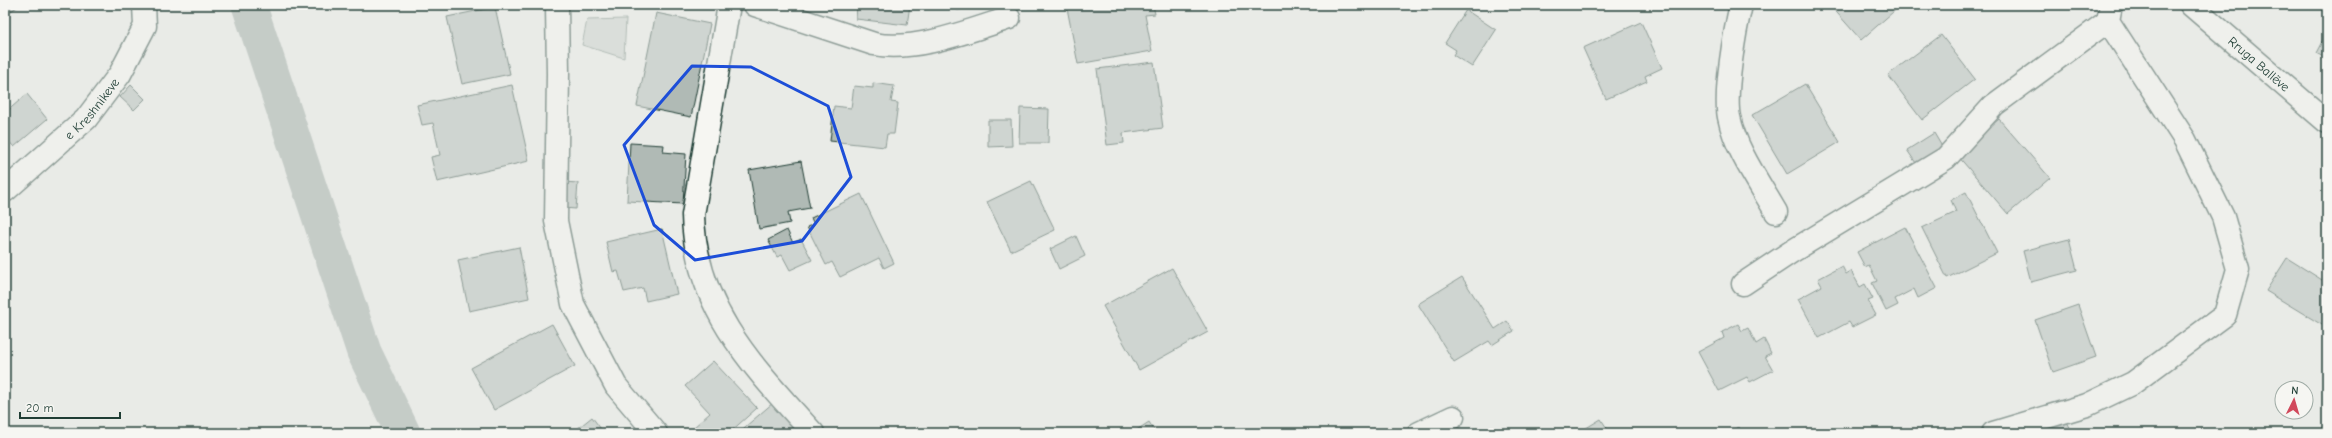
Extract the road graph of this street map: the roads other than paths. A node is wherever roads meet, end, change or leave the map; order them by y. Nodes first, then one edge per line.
1 (144, 5) edge
2 (557, 5) edge
3 (729, 5) edge
4 (755, 5) edge
5 (1741, 5) edge
6 (2191, 5) edge
7 (2109, 13) edge
8 (1009, 18) dead end
9 (2327, 122) edge
10 (5, 191) edge
11 (1776, 212) dead end
12 (1743, 284) dead end
13 (1453, 417) dead end
14 (656, 433) edge
15 (813, 433) edge
16 (1419, 433) edge
17 (1993, 433) edge

1 - 10 street, e Kreshnikeve
2 - 14 street
3 - 15 street
4 - 8 street
5 - 11 street
6 - 9 street, Rruga Ballëve
7 - 12 street
7 - 17 street
13 - 16 street

